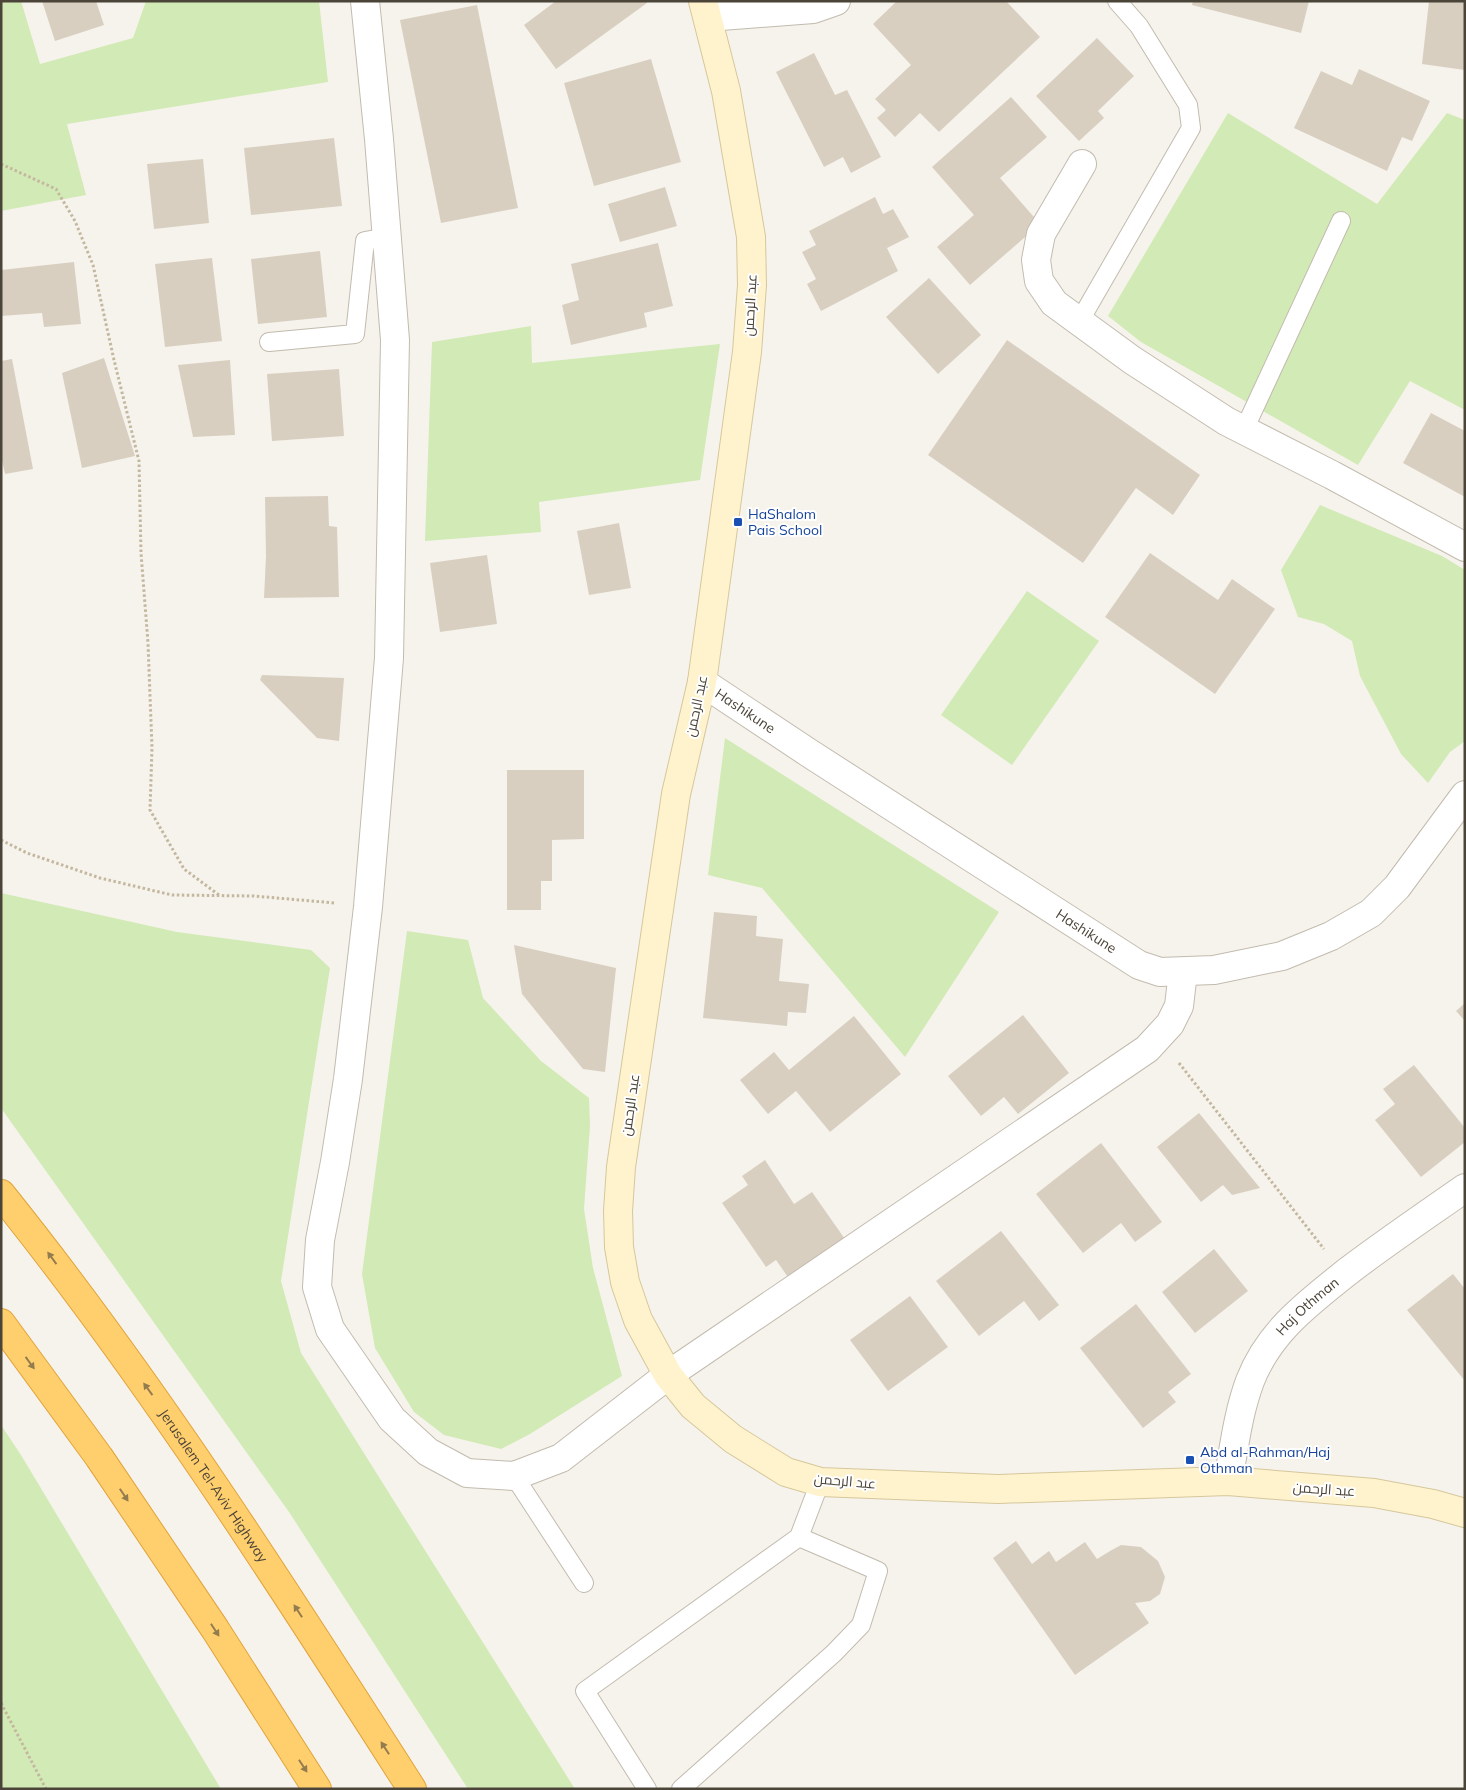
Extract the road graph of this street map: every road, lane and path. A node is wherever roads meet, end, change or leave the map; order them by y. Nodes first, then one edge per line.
1 (365, 1) edge
2 (836, 1) edge
3 (1117, 1) edge
4 (706, 9) edge
5 (1, 164) edge
6 (1082, 164) dead end
7 (1341, 221) dead end
8 (387, 238) junction
9 (1080, 322) junction
10 (269, 342) dead end
11 (1244, 430) junction
12 (1465, 547) edge
13 (702, 682) junction
14 (1465, 795) edge
15 (1, 840) edge
16 (219, 895) junction
17 (368, 906) junction
18 (1183, 972) junction
19 (1158, 1036) junction
20 (1465, 1188) edge
21 (1, 1194) edge
22 (1344, 1275) junction
23 (1, 1323) edge
24 (668, 1375) junction
25 (514, 1476) junction
26 (1228, 1481) junction
27 (820, 1482) junction
28 (1465, 1513) edge
29 (799, 1536) junction
30 (584, 1584) dead end
31 (1, 1703) edge
32 (46, 1789) edge
33 (317, 1789) edge
34 (412, 1789) edge
35 (647, 1789) edge
36 (680, 1789) edge

1 - 8 street
2 - 4 street
3 - 9 lane
4 - 13 street, عبد الرحمن
5 - 16 path
6 - 9 street
7 - 11 lane
8 - 10 lane
8 - 17 street
9 - 11 street
11 - 12 street
13 - 18 street, Hashikune
13 - 24 street, عبد الرحمن
14 - 18 street, Hashikune
15 - 16 path
16 - 17 path
17 - 25 street
18 - 19 street
19 - 22 path
19 - 24 street
20 - 22 street, Haj Othman
34 -> 21 highway, Jerusalem Tel-Aviv Highway
22 - 26 street, Haj Othman
23 -> 33 highway
24 - 25 street
24 - 27 street, عبد الرحمن
25 - 30 lane
26 - 27 street, عبد الرحمن
26 - 28 street, عبد الرحمن
27 - 29 lane
29 - 35 lane
29 - 36 lane
31 - 32 path

